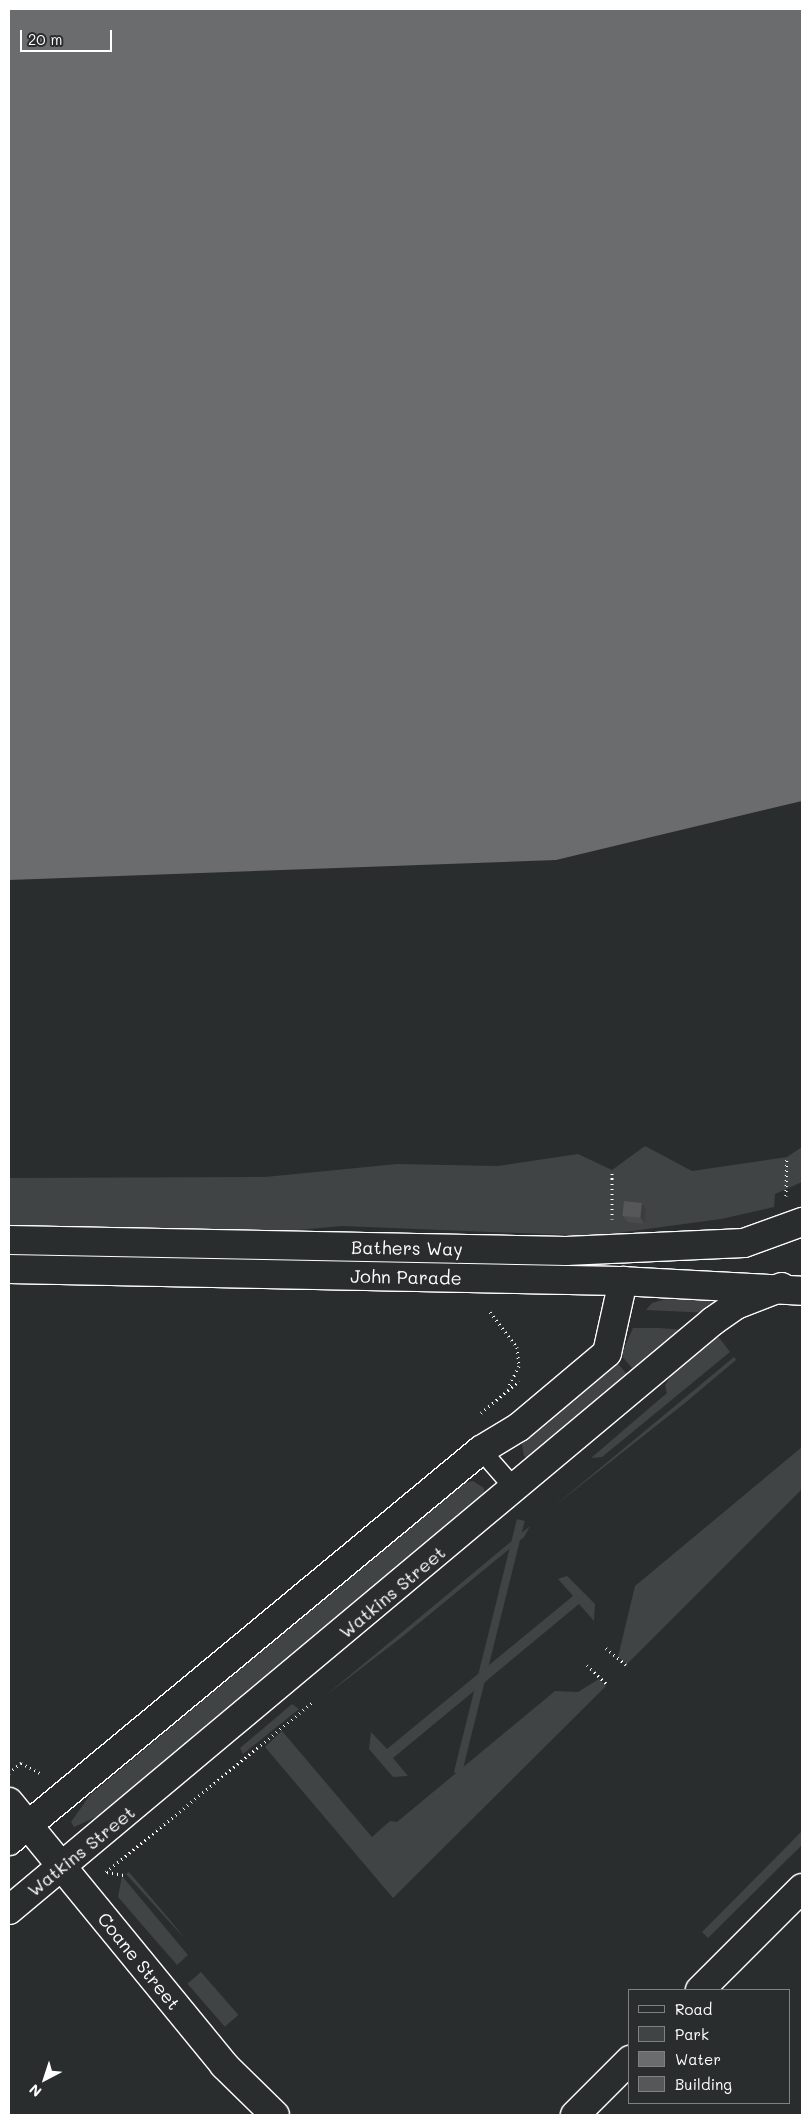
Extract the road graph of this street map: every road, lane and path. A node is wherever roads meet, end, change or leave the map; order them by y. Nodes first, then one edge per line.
1 (787, 1157) dead end
2 (612, 1170) dead end
3 (794, 1212) edge
4 (612, 1227) dead end
5 (9, 1240) edge
6 (9, 1269) edge
7 (623, 1281) junction
8 (792, 1289) edge
9 (490, 1312) dead end
10 (505, 1392) dead end
11 (481, 1450) junction
12 (515, 1490) junction
13 (606, 1648) dead end
14 (587, 1665) dead end
15 (626, 1665) dead end
16 (607, 1684) dead end
17 (312, 1703) dead end
18 (9, 1802) edge
19 (18, 1833) edge
20 (62, 1868) junction
21 (107, 1872) junction
22 (124, 1875) dead end
23 (102, 1876) dead end
24 (802, 1888) edge
25 (9, 1910) edge
26 (701, 1989) edge
27 (628, 2062) edge
28 (275, 2115) edge
29 (575, 2115) edge

1 - 3 path
2 - 4 path
3 - 5 street, Bathers Way
6 - 7 street, John Parade
7 - 8 street, John Parade
7 - 11 street
8 - 12 street, Watkins Street
9 - 10 path
11 - 12 lane
11 - 19 street
12 - 20 street, Watkins Street
13 - 15 path
14 - 16 path
17 - 21 path
18 - 19 street, Coane Street
19 - 20 street, Coane Street
20 - 25 street, Watkins Street
20 - 28 street, Coane Street
21 - 22 path
21 - 23 path
24 - 26 street
27 - 29 street

